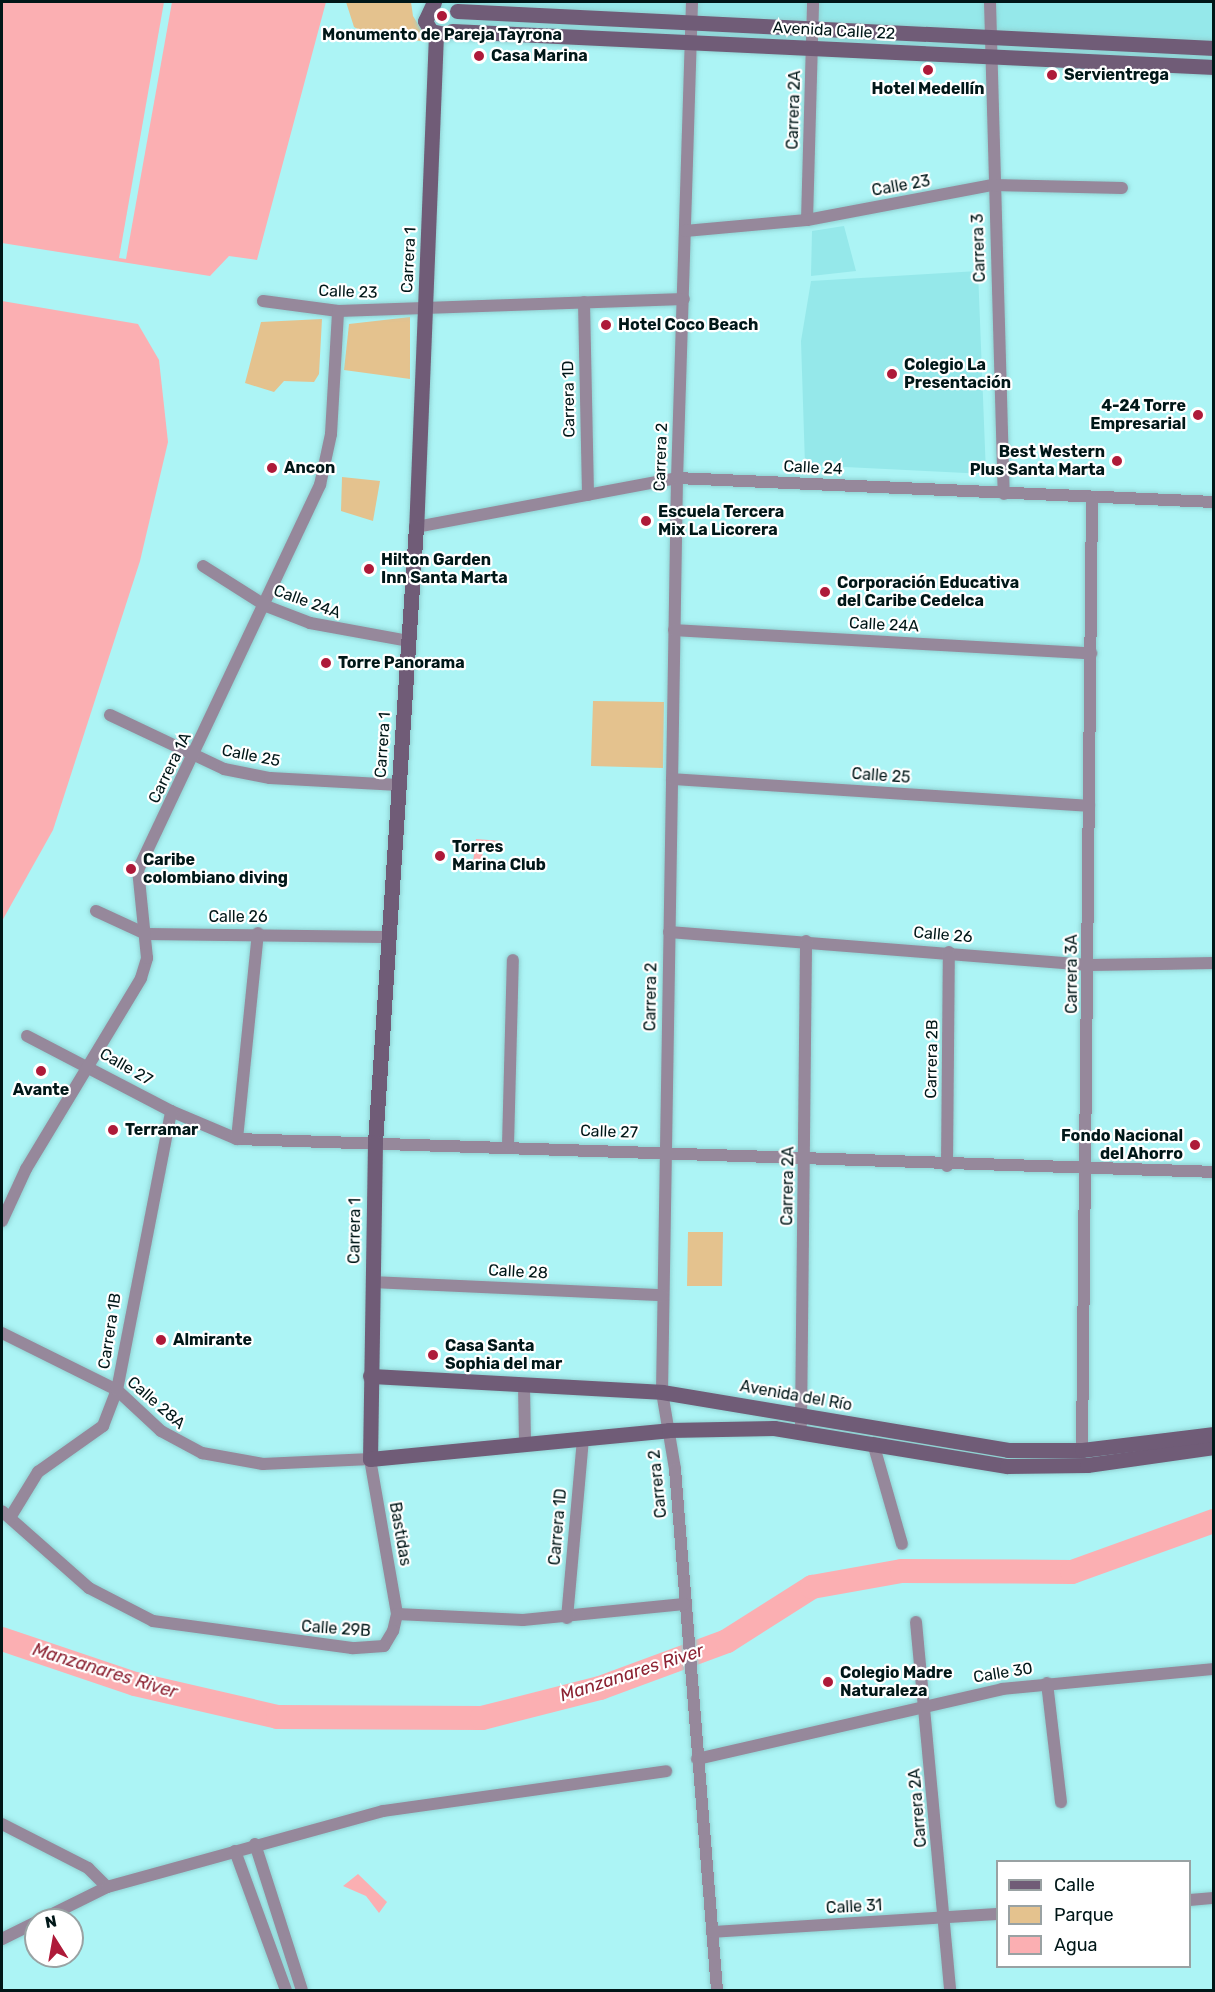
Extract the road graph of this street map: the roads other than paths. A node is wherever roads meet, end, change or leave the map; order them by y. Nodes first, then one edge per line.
1 (692, 2) edge
2 (813, 2) edge
3 (990, 2) edge
4 (431, 3) edge
5 (453, 6) edge
6 (691, 23) junction
7 (813, 29) junction
8 (452, 31) junction
9 (436, 34) junction
10 (990, 37) junction
11 (690, 42) junction
12 (812, 48) junction
13 (1214, 48) edge
14 (990, 56) junction
15 (1214, 67) edge
16 (993, 185) junction
17 (1122, 188) dead end
18 (807, 220) junction
19 (685, 231) junction
20 (684, 299) junction
21 (263, 301) dead end
22 (584, 302) junction
23 (424, 308) junction
24 (338, 311) junction
25 (676, 478) junction
26 (1004, 494) junction
27 (588, 495) junction
28 (1092, 498) junction
29 (1214, 502) edge
30 (416, 528) junction
31 (203, 566) dead end
32 (266, 606) junction
33 (674, 630) junction
34 (409, 640) junction
35 (1091, 653) junction
36 (110, 715) dead end
37 (194, 759) junction
38 (672, 779) junction
39 (399, 785) junction
40 (1089, 806) junction
41 (96, 911) dead end
42 (669, 932) junction
43 (258, 933) junction
44 (146, 934) junction
45 (385, 937) junction
46 (806, 942) junction
47 (949, 951) junction
48 (513, 960) dead end
49 (1214, 963) edge
50 (1089, 965) junction
51 (27, 1036) dead end
52 (87, 1063) junction
53 (171, 1111) junction
54 (237, 1139) junction
55 (375, 1142) junction
56 (508, 1145) junction
57 (665, 1151) junction
58 (805, 1156) junction
59 (947, 1166) junction
60 (1088, 1167) junction
61 (1214, 1172) edge
62 (2, 1221) edge
63 (372, 1282) junction
64 (663, 1296) junction
65 (2, 1333) edge
66 (370, 1376) junction
67 (524, 1385) junction
68 (117, 1390) junction
69 (662, 1392) junction
70 (800, 1413) junction
71 (669, 1430) junction
72 (802, 1431) junction
73 (1214, 1434) edge
74 (583, 1440) junction
75 (873, 1443) junction
76 (525, 1444) junction
77 (1214, 1447) edge
78 (1082, 1450) junction
79 (370, 1459) junction
80 (6, 1513) edge
81 (902, 1544) dead end
82 (684, 1604) junction
83 (397, 1614) junction
84 (567, 1618) junction
85 (916, 1622) dead end
86 (1214, 1670) edge
87 (1047, 1683) junction
88 (926, 1704) junction
89 (697, 1760) junction
90 (666, 1771) dead end
91 (1061, 1802) dead end
92 (2, 1824) edge
93 (255, 1844) junction
94 (236, 1851) junction
95 (107, 1887) junction
96 (1214, 1898) edge
97 (1191, 1900) edge
98 (996, 1914) edge
99 (945, 1918) junction
100 (712, 1932) junction
101 (2, 1939) edge
102 (286, 1990) edge
103 (302, 1990) edge
104 (717, 1990) edge
105 (950, 1990) edge

1 - 6 street, Carrera 2
2 - 7 street, Carrera 2A
3 - 10 street, Carrera 3
4 - 9 street
5 - 6 street, Avenida Calle 22
5 - 8 street
6 - 7 street, Avenida Calle 22
6 - 11 street, Carrera 2
7 - 10 street, Avenida Calle 22
7 - 12 street, Carrera 2A
8 - 9 street, Avenida Calle 22
8 - 11 street, Avenida Calle 22
9 - 23 street, Carrera 1
10 - 13 street, Avenida Calle 22
10 - 14 street, Carrera 3
11 - 12 street, Avenida Calle 22
11 - 19 street, Carrera 2
12 - 14 street, Avenida Calle 22
12 - 18 street, Carrera 2A
14 - 15 street, Avenida Calle 22
14 - 16 street, Carrera 3
16 - 17 street, Calle 23
16 - 18 street, Calle 23
16 - 26 street, Carrera 3
18 - 19 street, Calle 23
19 - 20 street, Carrera 2
20 - 22 street, Calle 23
20 - 25 street, Carrera 2
21 - 24 street, Calle 23
22 - 23 street, Calle 23
22 - 27 street, Carrera 1D
23 - 24 street, Calle 23
23 - 30 street, Carrera 1
24 - 32 street, Carrera 1A
25 - 26 street, Calle 24
25 - 27 street, Calle 24
25 - 33 street, Carrera 2
26 - 28 street, Calle 24
27 - 30 street, Calle 24
28 - 29 street, Calle 24
28 - 35 street, Carrera 3A
30 - 34 street, Carrera 1
31 - 32 street, Calle 24A
32 - 34 street, Calle 24A
32 - 37 street, Carrera 1A
33 - 35 street, Calle 24A
33 - 38 street, Carrera 2
34 - 39 street, Carrera 1
35 - 40 street, Carrera 3A
36 - 37 street, Calle 25
37 - 39 street, Calle 25
37 - 44 street, Carrera 1A
38 - 40 street, Calle 25
38 - 42 street, Carrera 2
39 - 45 street, Carrera 1
40 - 50 street, Carrera 3A
41 - 44 street, Calle 26
42 - 46 street, Calle 26
42 - 57 street, Carrera 2
43 - 44 street, Calle 26
43 - 45 street, Calle 26
43 - 54 street
44 - 52 street, Carrera 1A
45 - 55 street, Carrera 1
46 - 47 street, Calle 26
46 - 58 street, Carrera 2A
47 - 50 street, Calle 26
47 - 59 street, Carrera 2B
48 - 56 street
49 - 50 street, Calle 26
50 - 60 street, Carrera 3A
51 - 52 street, Calle 27
52 - 53 street, Calle 27
52 - 62 street, Carrera 1A
53 - 54 street, Calle 27
53 - 68 street, Carrera 1B
54 - 55 street, Calle 27
55 - 56 street, Calle 27
55 - 63 street, Carrera 1
56 - 57 street, Calle 27
57 - 58 street, Calle 27
57 - 64 street, Carrera 2
58 - 59 street, Calle 27
58 - 70 street, Carrera 2A
59 - 60 street, Calle 27
60 - 61 street, Calle 27
60 - 78 street, Carrera 3A
63 - 64 street, Calle 28
63 - 66 street, Carrera 1
64 - 69 street, Carrera 2
65 - 68 street, Calle 28A
66 - 67 street, Avenida del Río
66 - 79 street, Carrera 1
67 - 69 street, Avenida del Río
67 - 76 street
68 - 79 street, Calle 28A
68 - 80 street, Carrera 1B
69 - 70 street, Avenida del Río
69 - 71 street, Carrera 2
70 - 72 street, Carrera 2A
70 - 78 street, Avenida del Río
71 - 72 street, Avenida del Río
71 - 74 street, Avenida del Río
71 - 82 street, Carrera 2
72 - 75 street, Avenida del Río
73 - 78 street, Avenida del Río
74 - 76 street, Avenida del Río
74 - 84 street, Carrera 1D
75 - 77 street, Avenida del Río
75 - 81 street
76 - 79 street, Avenida del Río
79 - 83 street, Bastidas
80 - 83 street, Calle 29B
82 - 84 street
82 - 89 street, Carrera 2
83 - 84 street
85 - 88 street, Carrera 2A
86 - 87 street, Calle 30
87 - 88 street, Calle 30
87 - 91 street
88 - 89 street, Calle 30
88 - 99 street, Carrera 2A
89 - 100 street, Carrera 2
90 - 93 street
92 - 95 street
93 - 94 street
93 - 103 street
94 - 95 street
94 - 102 street
95 - 101 street
96 - 97 street
98 - 99 street, Calle 31
99 - 100 street, Calle 31
99 - 105 street, Carrera 2A
100 - 104 street, Carrera 2

